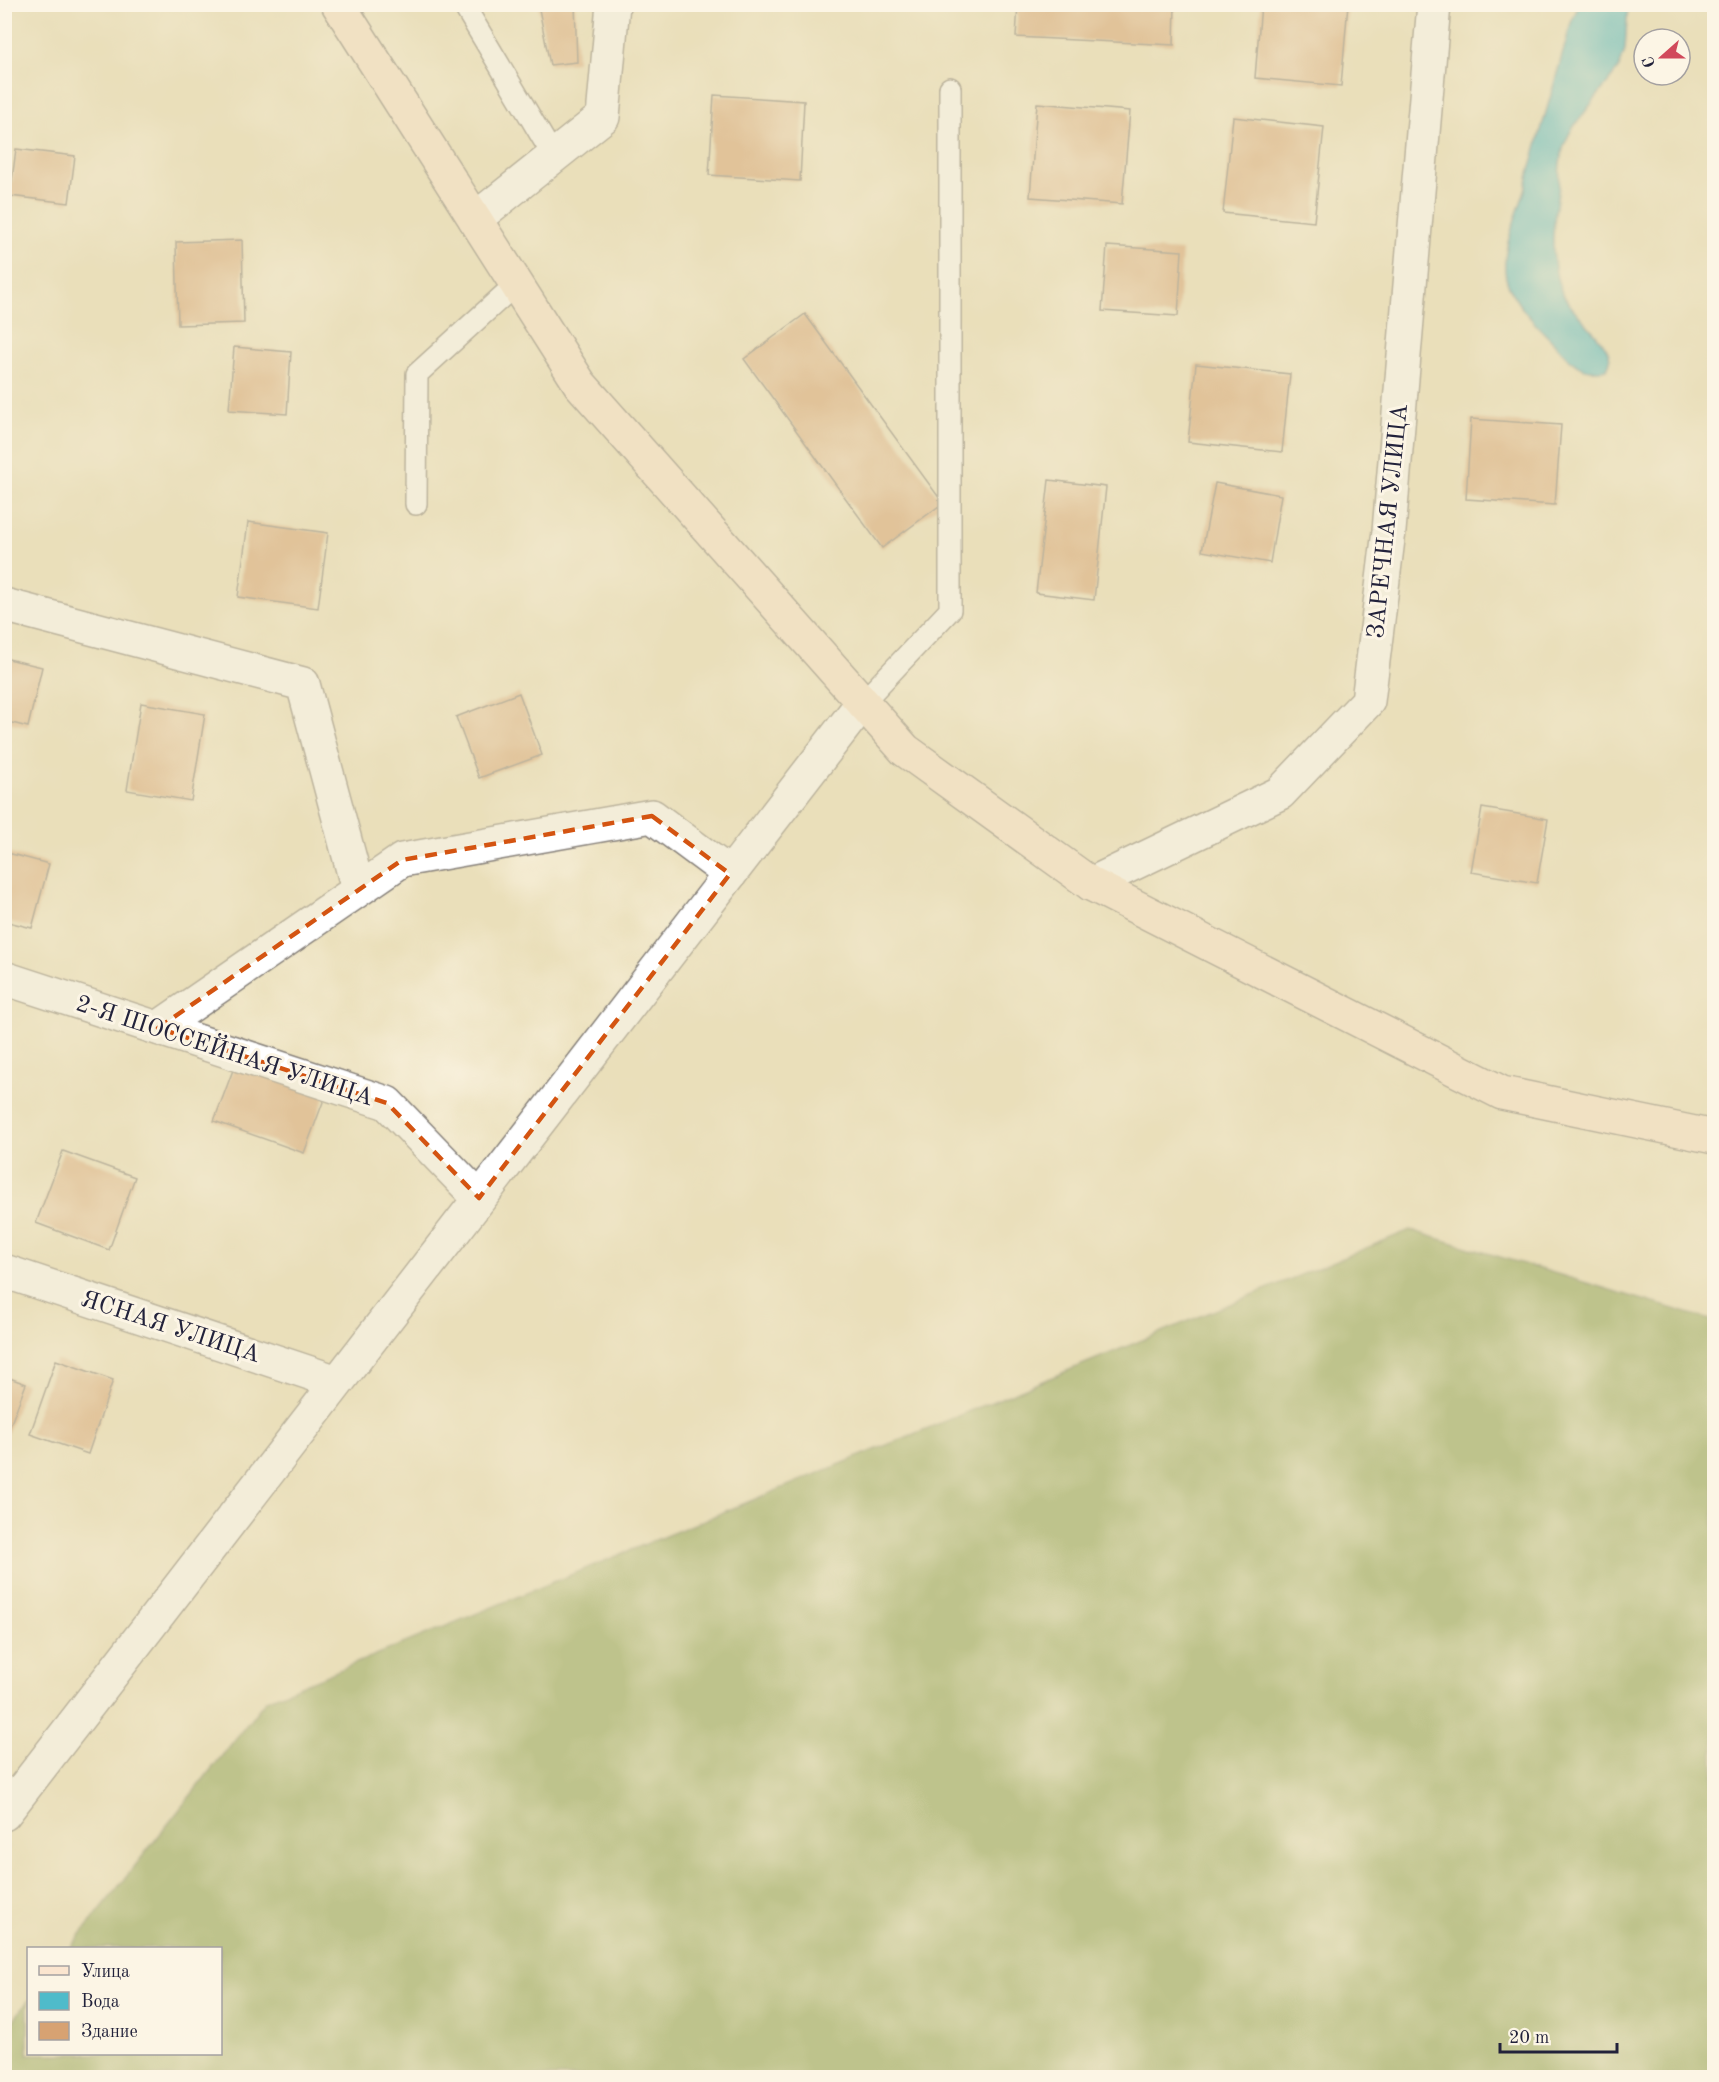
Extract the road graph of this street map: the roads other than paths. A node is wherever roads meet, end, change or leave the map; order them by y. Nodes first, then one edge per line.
1 (338, 4) edge
2 (463, 4) edge
3 (613, 4) edge
4 (1434, 4) edge
5 (950, 88) dead end
6 (554, 157) junction
7 (476, 219) junction
8 (516, 284) junction
9 (416, 504) dead end
10 (4, 605) edge
11 (863, 702) junction
12 (730, 874) junction
13 (1091, 884) junction
14 (358, 889) junction
15 (4, 978) edge
16 (158, 1028) junction
17 (1714, 1137) edge
18 (479, 1198) junction
19 (4, 1271) edge
20 (337, 1382) junction
21 (4, 1814) edge

1 - 7 main road
2 - 6 lane
3 - 6 street
4 - 13 street, ЗАРЕЧНАЯ УЛИЦА
5 - 11 lane
6 - 7 street
7 - 8 main road
8 - 9 lane
8 - 11 main road
10 - 14 street
11 - 12 street
11 - 13 main road
12 - 14 street
12 - 18 street
13 - 17 main road
14 - 16 street
15 - 16 street, 2-Я ШОССЕЙНАЯ УЛИЦА
16 - 18 street, 2-Я ШОССЕЙНАЯ УЛИЦА
18 - 20 street
19 - 20 street, ЯСНАЯ УЛИЦА
20 - 21 street

